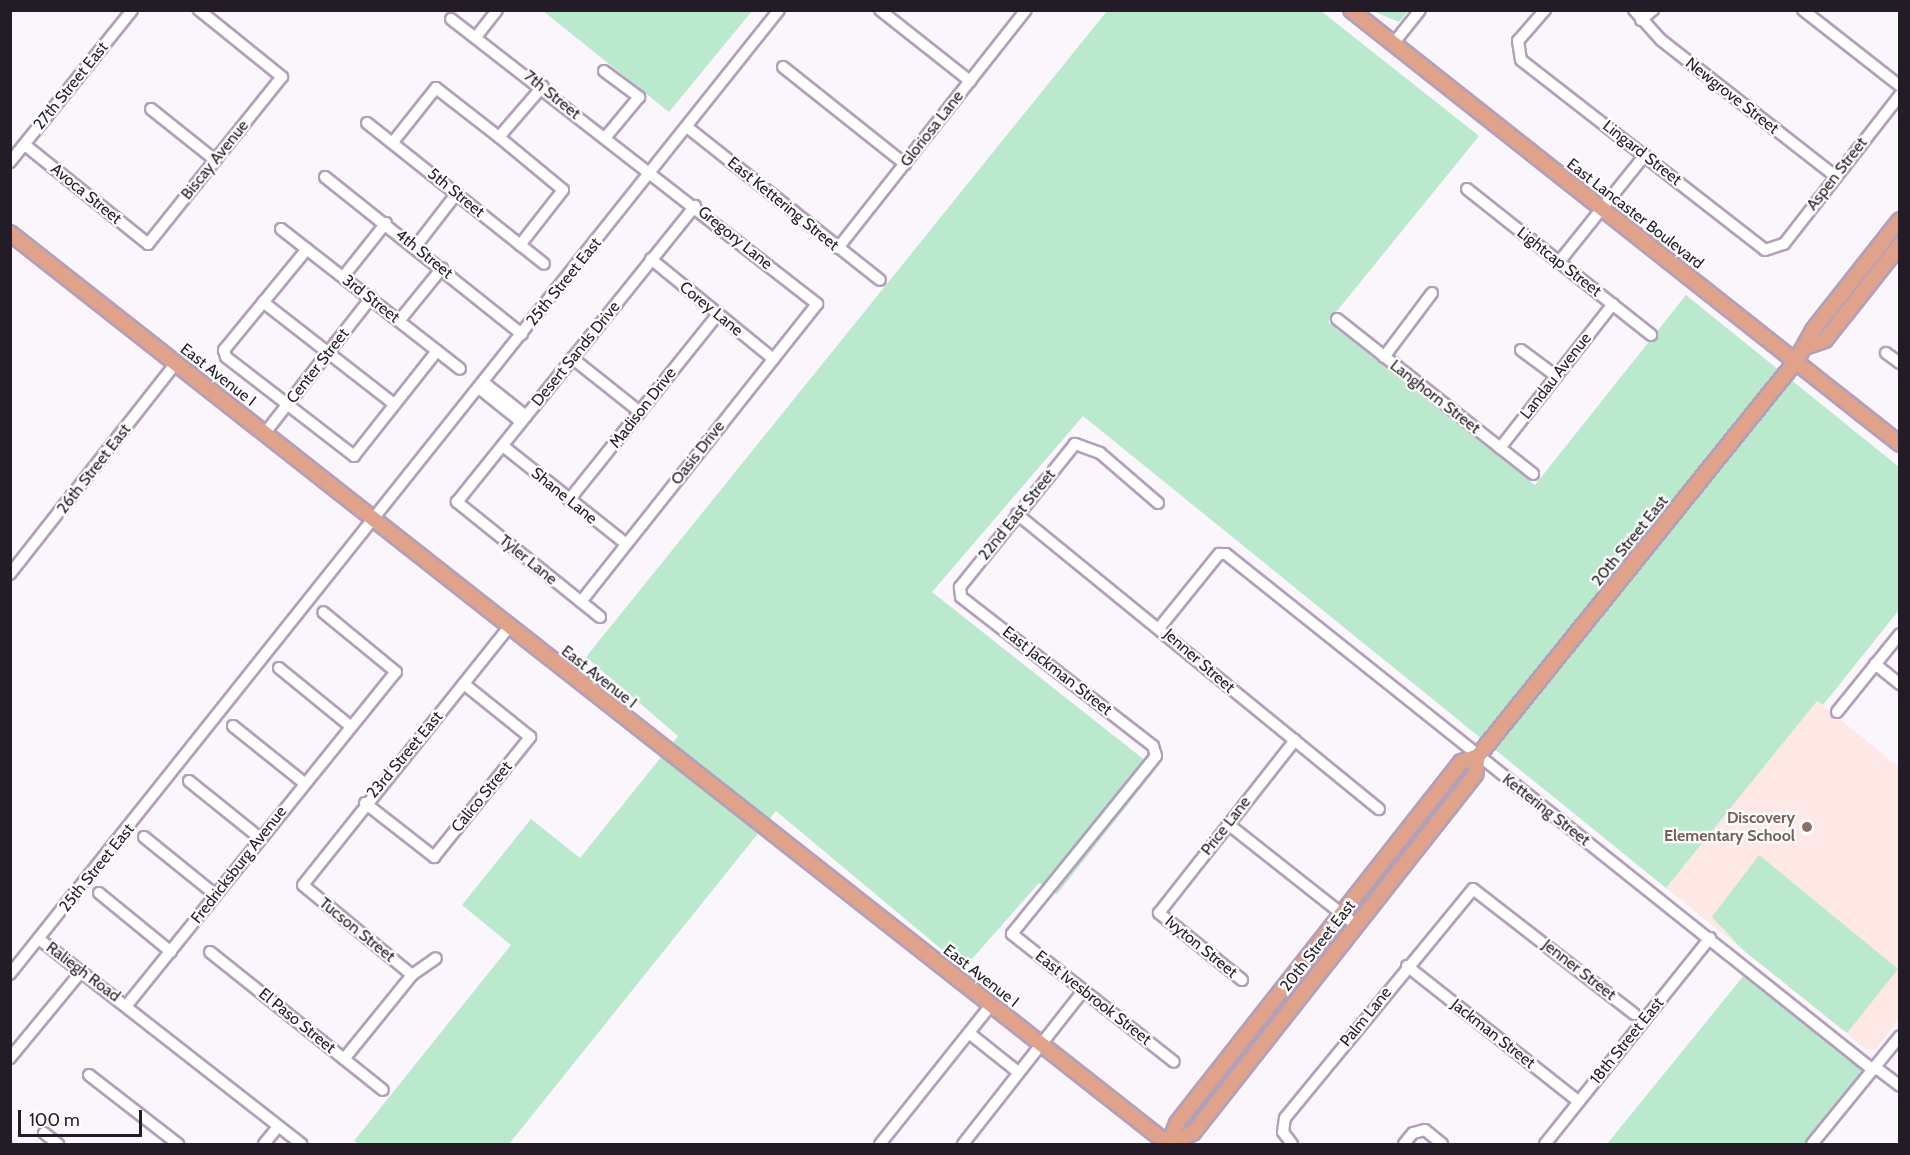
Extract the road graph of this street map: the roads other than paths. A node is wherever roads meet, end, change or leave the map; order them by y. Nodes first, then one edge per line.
1 (132, 10) edge
2 (199, 10) edge
3 (497, 10) edge
4 (779, 10) edge
5 (880, 10) edge
6 (1026, 10) edge
7 (1351, 10) edge
8 (1420, 10) edge
9 (1545, 10) edge
10 (1634, 10) edge
11 (1653, 10) edge
12 (1803, 10) edge
13 (452, 19) dead end
14 (1641, 20) junction
15 (476, 37) junction
16 (1393, 44) junction
17 (783, 67) dead end
18 (604, 70) dead end
19 (970, 81) junction
20 (543, 86) junction
21 (1899, 86) edge
22 (1899, 95) edge
23 (151, 109) dead end
24 (367, 123) dead end
25 (687, 127) junction
26 (499, 137) junction
27 (605, 138) junction
28 (393, 142) junction
29 (25, 145) junction
30 (1645, 155) junction
31 (215, 160) junction
32 (10, 162) edge
33 (905, 164) junction
34 (652, 172) junction
35 (1835, 176) junction
36 (325, 177) dead end
37 (1467, 189) dead end
38 (457, 194) junction
39 (695, 206) junction
40 (1601, 209) junction
41 (1899, 220) edge
42 (386, 223) junction
43 (282, 230) dead end
44 (10, 232) edge
45 (148, 244) joint
46 (520, 244) junction
47 (1899, 245) edge
48 (416, 246) junction
49 (838, 248) junction
50 (307, 249) junction
51 (1773, 251) joint
52 (651, 259) junction
53 (1559, 262) junction
54 (544, 264) dead end
55 (442, 268) junction
56 (343, 277) junction
57 (879, 280) dead end
58 (1432, 293) dead end
59 (371, 298) junction
60 (263, 302) junction
61 (818, 304) joint
62 (1613, 304) junction
63 (717, 315) junction
64 (1337, 319) dead end
65 (399, 321) junction
66 (522, 334) junction
67 (1651, 335) dead end
68 (1808, 346) junction
69 (1521, 350) dead end
70 (436, 351) junction
71 (329, 352) junction
72 (1886, 353) dead end
73 (1384, 357) junction
74 (572, 358) junction
75 (773, 359) junction
76 (1796, 361) junction
77 (176, 363) junction
78 (1899, 363) edge
79 (460, 369) dead end
80 (1556, 376) junction
81 (481, 385) junction
82 (289, 404) junction
83 (394, 404) junction
84 (640, 412) junction
85 (524, 419) junction
86 (265, 433) junction
87 (1899, 444) edge
88 (503, 446) junction
89 (1500, 448) junction
90 (1533, 474) dead end
91 (569, 500) junction
92 (457, 502) joint
93 (1158, 503) dead end
94 (1017, 514) junction
95 (374, 521) junction
96 (626, 544) junction
97 (10, 574) edge
98 (960, 587) joint
99 (581, 602) junction
100 (323, 612) dead end
101 (600, 617) dead end
102 (509, 627) junction
103 (1160, 627) junction
104 (1899, 634) edge
105 (1875, 664) junction
106 (279, 668) dead end
107 (464, 684) junction
108 (1899, 684) edge
109 (1837, 712) dead end
110 (233, 726) dead end
111 (350, 726) junction
112 (1294, 741) junction
113 (1478, 756) junction
114 (189, 781) dead end
115 (303, 782) junction
116 (365, 803) junction
117 (1379, 809) dead end
118 (1228, 824) junction
119 (144, 837) dead end
120 (260, 838) junction
121 (303, 885) joint
122 (99, 893) dead end
123 (1465, 894) joint
124 (216, 895) junction
125 (1160, 913) joint
126 (1341, 914) junction
127 (1356, 925) junction
128 (1012, 934) joint
129 (1710, 938) junction
130 (39, 939) junction
131 (171, 952) junction
132 (210, 952) dead end
133 (436, 958) dead end
134 (1407, 966) junction
135 (81, 972) junction
136 (10, 974) edge
137 (412, 975) junction
138 (1242, 980) dead end
139 (1083, 991) junction
140 (127, 1005) junction
141 (991, 1005) junction
142 (1634, 1014) dead end
143 (969, 1033) junction
144 (1899, 1036) edge
145 (1041, 1044) junction
146 (10, 1058) edge
147 (344, 1059) junction
148 (1174, 1062) dead end
149 (1874, 1068) junction
150 (1018, 1072) junction
151 (89, 1075) dead end
152 (1899, 1086) edge
153 (383, 1090) dead end
154 (1579, 1102) junction
155 (278, 1127) junction
156 (44, 1133) dead end
157 (58, 1144) edge
158 (178, 1144) edge
159 (264, 1144) edge
160 (301, 1144) edge
161 (880, 1144) edge
162 (963, 1144) edge
163 (1169, 1144) edge
164 (1292, 1144) edge
165 (1404, 1144) edge
166 (1442, 1144) edge
167 (1545, 1144) edge
168 (1812, 1144) edge

1 - 29 street, 27th Street East
2 - 31 street, Biscay Avenue
3 - 15 street
4 - 25 street, 25th Street East
5 - 19 street
6 - 19 street, Gloriosa Lane
7 - 16 main road, East Lancaster Boulevard
8 - 16 street
9 - 30 street, Lingard Street
10 - 14 street, Newgrove Street
11 - 14 street
12 - 21 street
13 - 15 street, 7th Street
14 - 35 street, Newgrove Street
15 - 20 street, 7th Street
16 - 40 main road, East Lancaster Boulevard
17 - 33 street
18 - 27 street
19 - 33 street, Gloriosa Lane
20 - 26 street
20 - 27 street, 7th Street
22 - 35 street, Aspen Street
23 - 31 street
24 - 28 street, 5th Street
25 - 34 street, 25th Street East
25 - 49 street, East Kettering Street
26 - 28 street
26 - 46 street
27 - 34 street, 7th Street
28 - 38 street, 5th Street
29 - 32 street, 27th Street East
29 - 45 street, Avoca Street
30 - 40 street
30 - 51 street, Lingard Street
31 - 45 street, Biscay Avenue
33 - 49 street, Gloriosa Lane
34 - 39 street, Gregory Lane
34 - 66 street, 25th Street East
35 - 51 street, Aspen Street
36 - 42 street, 4th Street
37 - 53 street, Lightcap Street
38 - 46 street, 5th Street
38 - 48 street
39 - 52 street, Desert Sands Drive
39 - 61 street, Gregory Lane
40 - 53 street
40 - 76 main road, East Lancaster Boulevard
41 - 68 main road, 20th Street East
42 - 48 street, 4th Street
42 - 56 street
43 - 50 street, 3rd Street
44 - 77 main road, East Avenue I
46 - 54 street, 5th Street
47 - 68 main road, 20th Street East
48 - 55 street, 4th Street
49 - 57 street, East Kettering Street
50 - 56 street, 3rd Street
50 - 60 street
52 - 63 street, Corey Lane
52 - 74 street, Desert Sands Drive
53 - 62 street, Lightcap Street
55 - 65 street
55 - 66 street, 4th Street
56 - 59 street, 3rd Street
58 - 73 street
59 - 65 street, 3rd Street
59 - 71 street, Center Street
60 - 71 street
60 - 82 street
61 - 75 street, Oasis Drive
62 - 67 street, Lightcap Street
62 - 80 street, Landau Avenue
63 - 75 street, Corey Lane
63 - 84 street, Madison Drive
64 - 73 street, Langhorn Street
65 - 70 street, 3rd Street
66 - 81 street, 25th Street East
68 - 76 main road, 20th Street East
69 - 80 street
70 - 79 street, 3rd Street
70 - 83 street
71 - 82 street, Center Street
71 - 83 street
72 - 78 street
73 - 89 street, Langhorn Street
74 - 84 street
74 - 85 street, Desert Sands Drive
75 - 96 street, Oasis Drive
76 - 87 main road, East Lancaster Boulevard
76 - 113 main road, 20th Street East
77 - 86 main road, East Avenue I
77 - 97 street, 26th Street East
80 - 89 street, Landau Avenue
81 - 85 street
81 - 95 street, 25th Street East
82 - 83 street
82 - 86 street, Center Street
84 - 91 street, Madison Drive
85 - 88 street, Desert Sands Drive
86 - 95 main road, East Avenue I
88 - 91 street, Shane Lane
88 - 92 street, Desert Sands Drive
89 - 90 street, Langhorn Street
91 - 96 street, Shane Lane
92 - 99 street, Tyler Lane
93 - 94 street, 22nd East Street
94 - 98 street, 22nd East Street
94 - 103 street, Jenner Street
95 - 102 main road, East Avenue I
95 - 130 street, 25th Street East
96 - 99 street, Oasis Drive
98 - 128 street, East Jackman Street
99 - 101 street, Tyler Lane
100 - 111 street, Fredricksburg Avenue
102 - 107 street, 23rd Street East
102 - 141 main road, East Avenue I
103 - 112 street, Jenner Street
103 - 113 street, Kettering Street
104 - 105 street
105 - 108 street
105 - 109 street
106 - 111 street
107 - 116 street, 23rd Street East
107 - 116 street, Calico Street
110 - 115 street
111 - 115 street, Fredricksburg Avenue
112 - 117 street, Jenner Street
112 - 118 street, Price Lane
113 - 126 main road, 20th Street East
113 - 127 main road, 20th Street East
113 - 129 street, Kettering Street
114 - 120 street
115 - 120 street, Fredricksburg Avenue
116 - 121 street, 23rd Street East
118 - 125 street, Price Lane
118 - 126 street
119 - 124 street
120 - 124 street, Fredricksburg Avenue
121 - 137 street, Tucson Street
122 - 131 street
123 - 134 street, Palm Lane
123 - 142 street, Jenner Street
124 - 131 street, Fredricksburg Avenue
125 - 138 street, Ivyton Street
126 - 127 street
126 - 163 main road, 20th Street East
127 - 163 main road, 20th Street East
128 - 139 street, East Ivesbrook Street
129 - 149 street, Kettering Street
129 - 154 street, 18th Street East
130 - 135 street, Raliegh Road
130 - 136 street, 25th Street East
131 - 140 street, Fredricksburg Avenue
132 - 147 street, El Paso Street
133 - 137 street
134 - 154 street, Jackman Street
134 - 164 street, Palm Lane
135 - 140 street, Raliegh Road
135 - 146 street
137 - 147 street
139 - 145 street
139 - 148 street, East Ivesbrook Street
140 - 155 street, Raliegh Road
141 - 143 street
141 - 145 main road, East Avenue I
143 - 150 street
143 - 161 street
144 - 149 street
145 - 150 street
145 - 163 main road, East Avenue I
147 - 153 street, El Paso Street
149 - 152 street
149 - 168 street
150 - 162 street
151 - 158 street
154 - 167 street, 18th Street East
155 - 159 street
155 - 160 street, Raliegh Road
156 - 157 street
165 - 166 street

